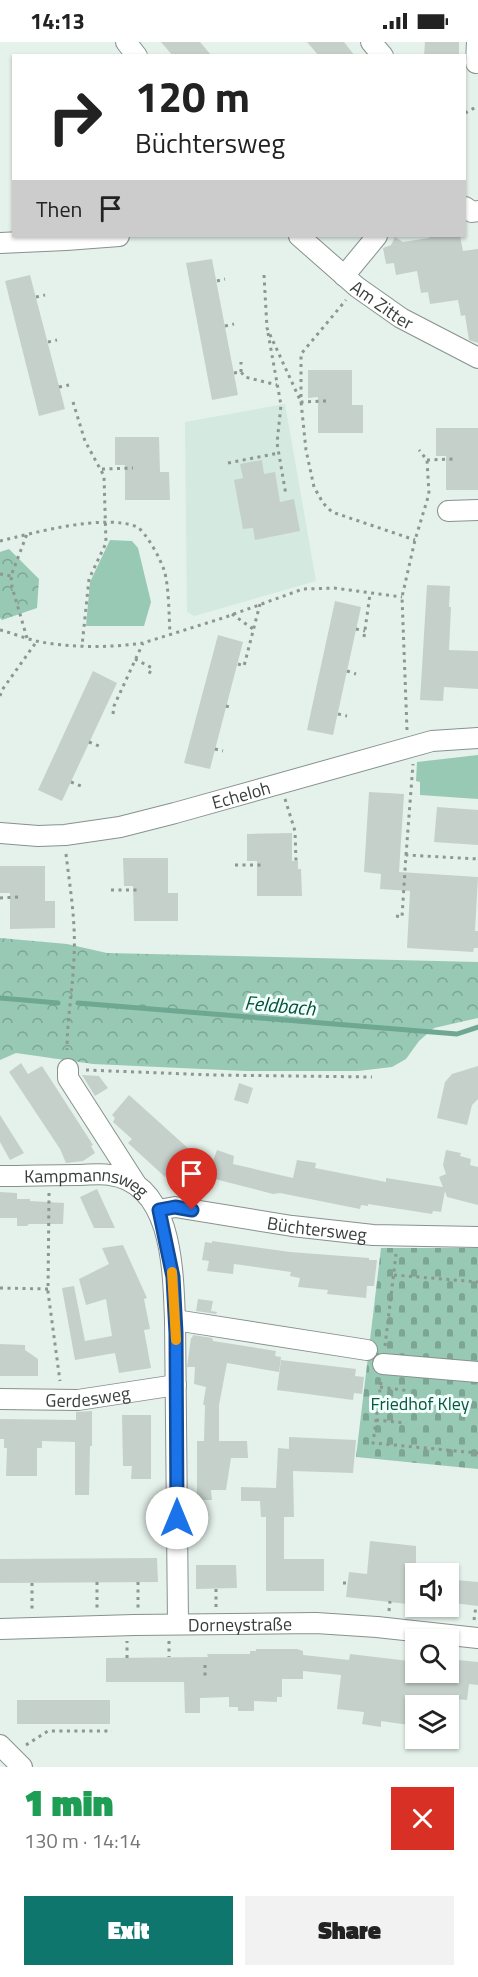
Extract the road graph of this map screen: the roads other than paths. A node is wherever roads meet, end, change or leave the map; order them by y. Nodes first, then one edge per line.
1 (126, 42) edge
2 (371, 42) edge
3 (477, 42) edge
4 (135, 54) edge
5 (381, 54) edge
6 (476, 63) dead end
7 (108, 237) edge
8 (300, 237) edge
9 (375, 237) edge
10 (0, 243) edge
11 (350, 282) junction
12 (478, 358) edge
13 (478, 510) edge
14 (448, 511) dead end
15 (478, 738) edge
16 (0, 833) edge
17 (68, 1069) road end
18 (1, 1174) edge
19 (136, 1184) junction
20 (159, 1210) junction
21 (478, 1237) edge
22 (175, 1320) junction
23 (367, 1350) dead end
24 (383, 1364) road end
25 (478, 1372) edge
26 (176, 1385) junction
27 (0, 1399) edge
28 (0, 1629) edge
29 (476, 1630) edge
30 (173, 1632) junction

1 - 4 street
2 - 5 street
3 - 6 street
7 - 10 street
8 - 11 street, Am Zitter
9 - 11 street
11 - 12 street, Am Zitter
13 - 14 street
15 - 16 street, Echeloh
17 - 19 street
18 - 19 street, Kampmannsweg
19 - 20 street, Kampmannsweg
20 - 21 street, Büchtersweg
20 - 22 street
22 - 23 street
22 - 26 street
24 - 25 street
26 - 27 street, Gerdesweg
26 - 30 street
28 - 30 street, Dorneystraße
29 - 30 street, Dorneystraße

